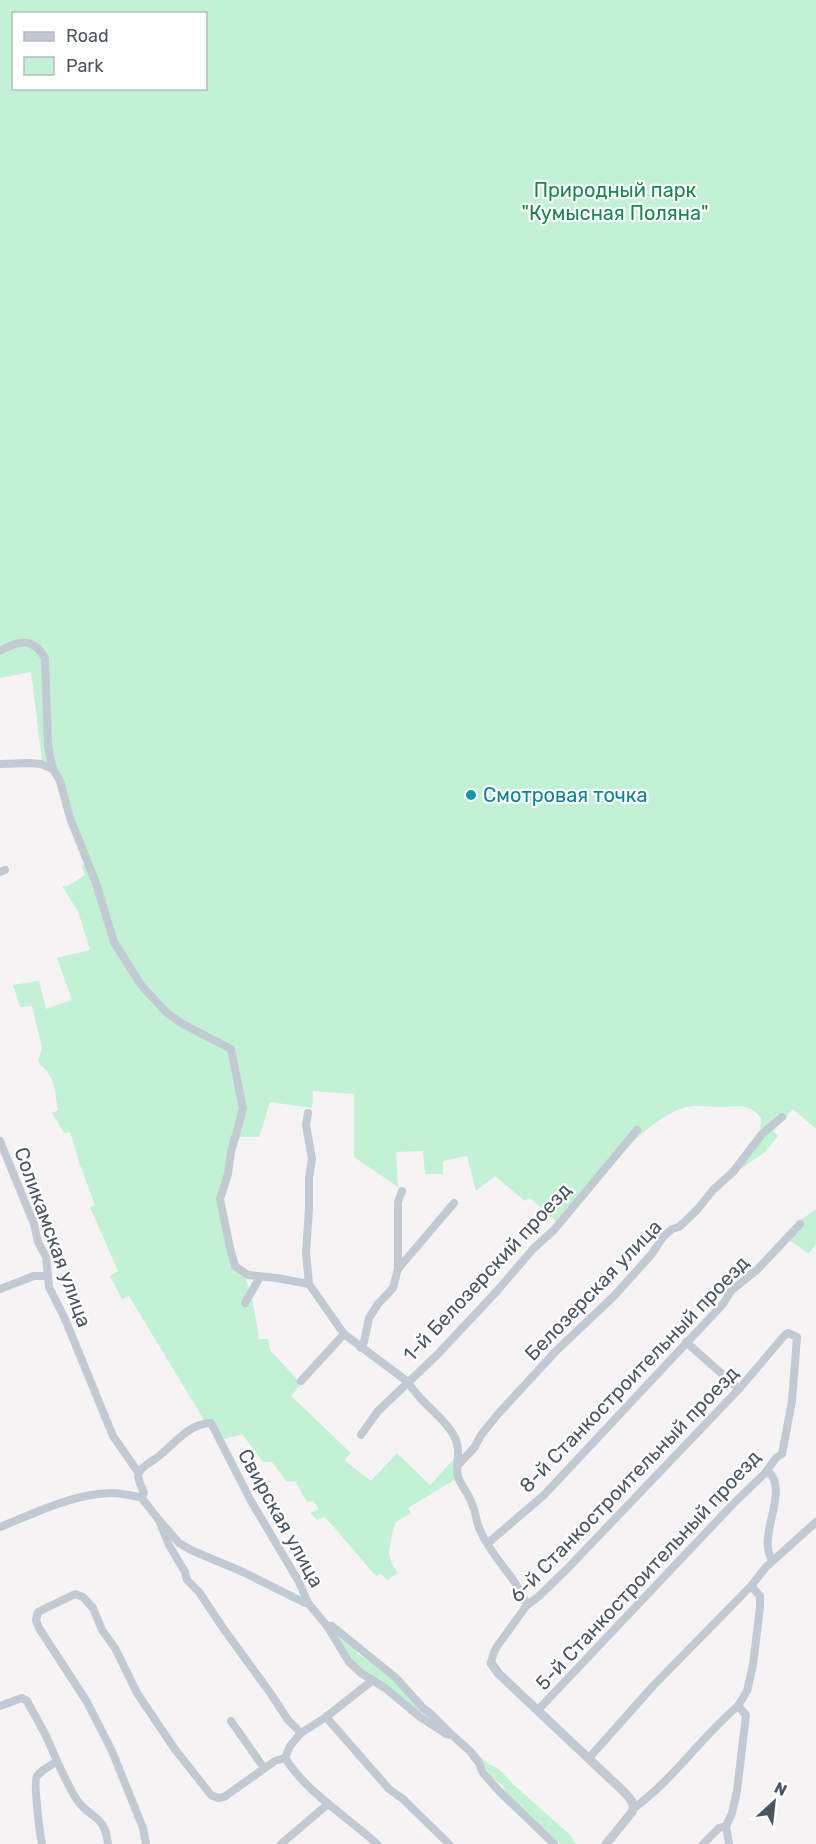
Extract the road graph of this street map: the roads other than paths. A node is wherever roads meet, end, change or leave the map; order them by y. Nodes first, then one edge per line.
1 (0, 651) edge
2 (0, 764) edge
3 (53, 769) junction
4 (308, 1113) dead end
5 (782, 1116) dead end
6 (636, 1130) dead end
7 (0, 1141) edge
8 (402, 1191) dead end
9 (454, 1203) dead end
10 (800, 1224) dead end
11 (398, 1269) junction
12 (47, 1276) junction
13 (260, 1277) junction
14 (309, 1284) junction
15 (0, 1289) edge
16 (245, 1303) dead end
17 (344, 1334) junction
18 (686, 1342) junction
19 (361, 1348) junction
20 (301, 1381) dead end
21 (408, 1382) junction
22 (739, 1389) junction
23 (361, 1435) dead end
24 (782, 1454) joint
25 (458, 1465) junction
26 (138, 1472) junction
27 (765, 1473) junction
28 (141, 1497) junction
29 (159, 1520) junction
30 (816, 1522) edge
31 (0, 1527) edge
32 (488, 1543) junction
33 (772, 1560) junction
34 (751, 1586) junction
35 (308, 1603) junction
36 (527, 1605) junction
37 (327, 1626) junction
38 (491, 1663) joint
39 (374, 1680) junction
40 (0, 1706) edge
41 (738, 1706) junction
42 (538, 1710) junction
43 (326, 1717) junction
44 (231, 1721) dead end
45 (301, 1734) junction
46 (452, 1735) junction
47 (285, 1758) junction
48 (589, 1758) junction
49 (56, 1762) junction
50 (264, 1768) junction
51 (328, 1804) junction
52 (634, 1808) junction
53 (726, 1826) junction
54 (42, 1844) edge
55 (108, 1844) edge
56 (146, 1844) edge
57 (281, 1844) edge
58 (377, 1844) edge
59 (449, 1844) edge
60 (554, 1844) edge
61 (606, 1844) edge
62 (703, 1844) edge
63 (729, 1844) edge

1 - 3 street
2 - 3 street
3 - 13 street
4 - 14 street
5 - 25 street, Белозерская улица
6 - 21 street, 1-й Белозерский проезд
7 - 12 street, Соликамская улица
8 - 11 street
9 - 11 street
10 - 18 street, 8-й Станкостроительный проезд
11 - 19 street
12 - 15 street
12 - 26 street, Соликамская улица
13 - 14 street
13 - 16 street
14 - 17 street
17 - 19 street
17 - 20 street
18 - 22 street
18 - 32 street, 8-й Станкостроительный проезд
19 - 21 street
21 - 23 street, 1-й Белозерский проезд
21 - 25 street
22 - 24 street, 6-й Станкостроительный проезд
22 - 36 street, 6-й Станкостроительный проезд
24 - 27 street, 5-й Станкостроительный проезд
25 - 32 street
26 - 28 street
26 - 35 street, Свирская улица
27 - 33 street
27 - 42 street, 5-й Станкостроительный проезд
28 - 29 street
28 - 31 street
29 - 35 street
29 - 45 street
30 - 33 street
32 - 36 street
33 - 34 street
34 - 41 street
34 - 48 street
35 - 37 street, Свирская улица
36 - 38 street, 6-й Станкостроительный проезд
37 - 39 street, Свирская улица
37 - 46 street, Свирская улица
38 - 42 street
39 - 43 street
39 - 46 street, Свирская улица
40 - 49 street
41 - 52 street
41 - 53 street
42 - 48 street
43 - 45 street
43 - 59 street
44 - 50 street
45 - 47 street
46 - 60 street, Свирская улица
47 - 50 street
47 - 51 street
48 - 52 street
49 - 54 street
49 - 55 street
50 - 56 street
51 - 57 street
51 - 58 street
52 - 61 street
53 - 62 street
53 - 63 street

